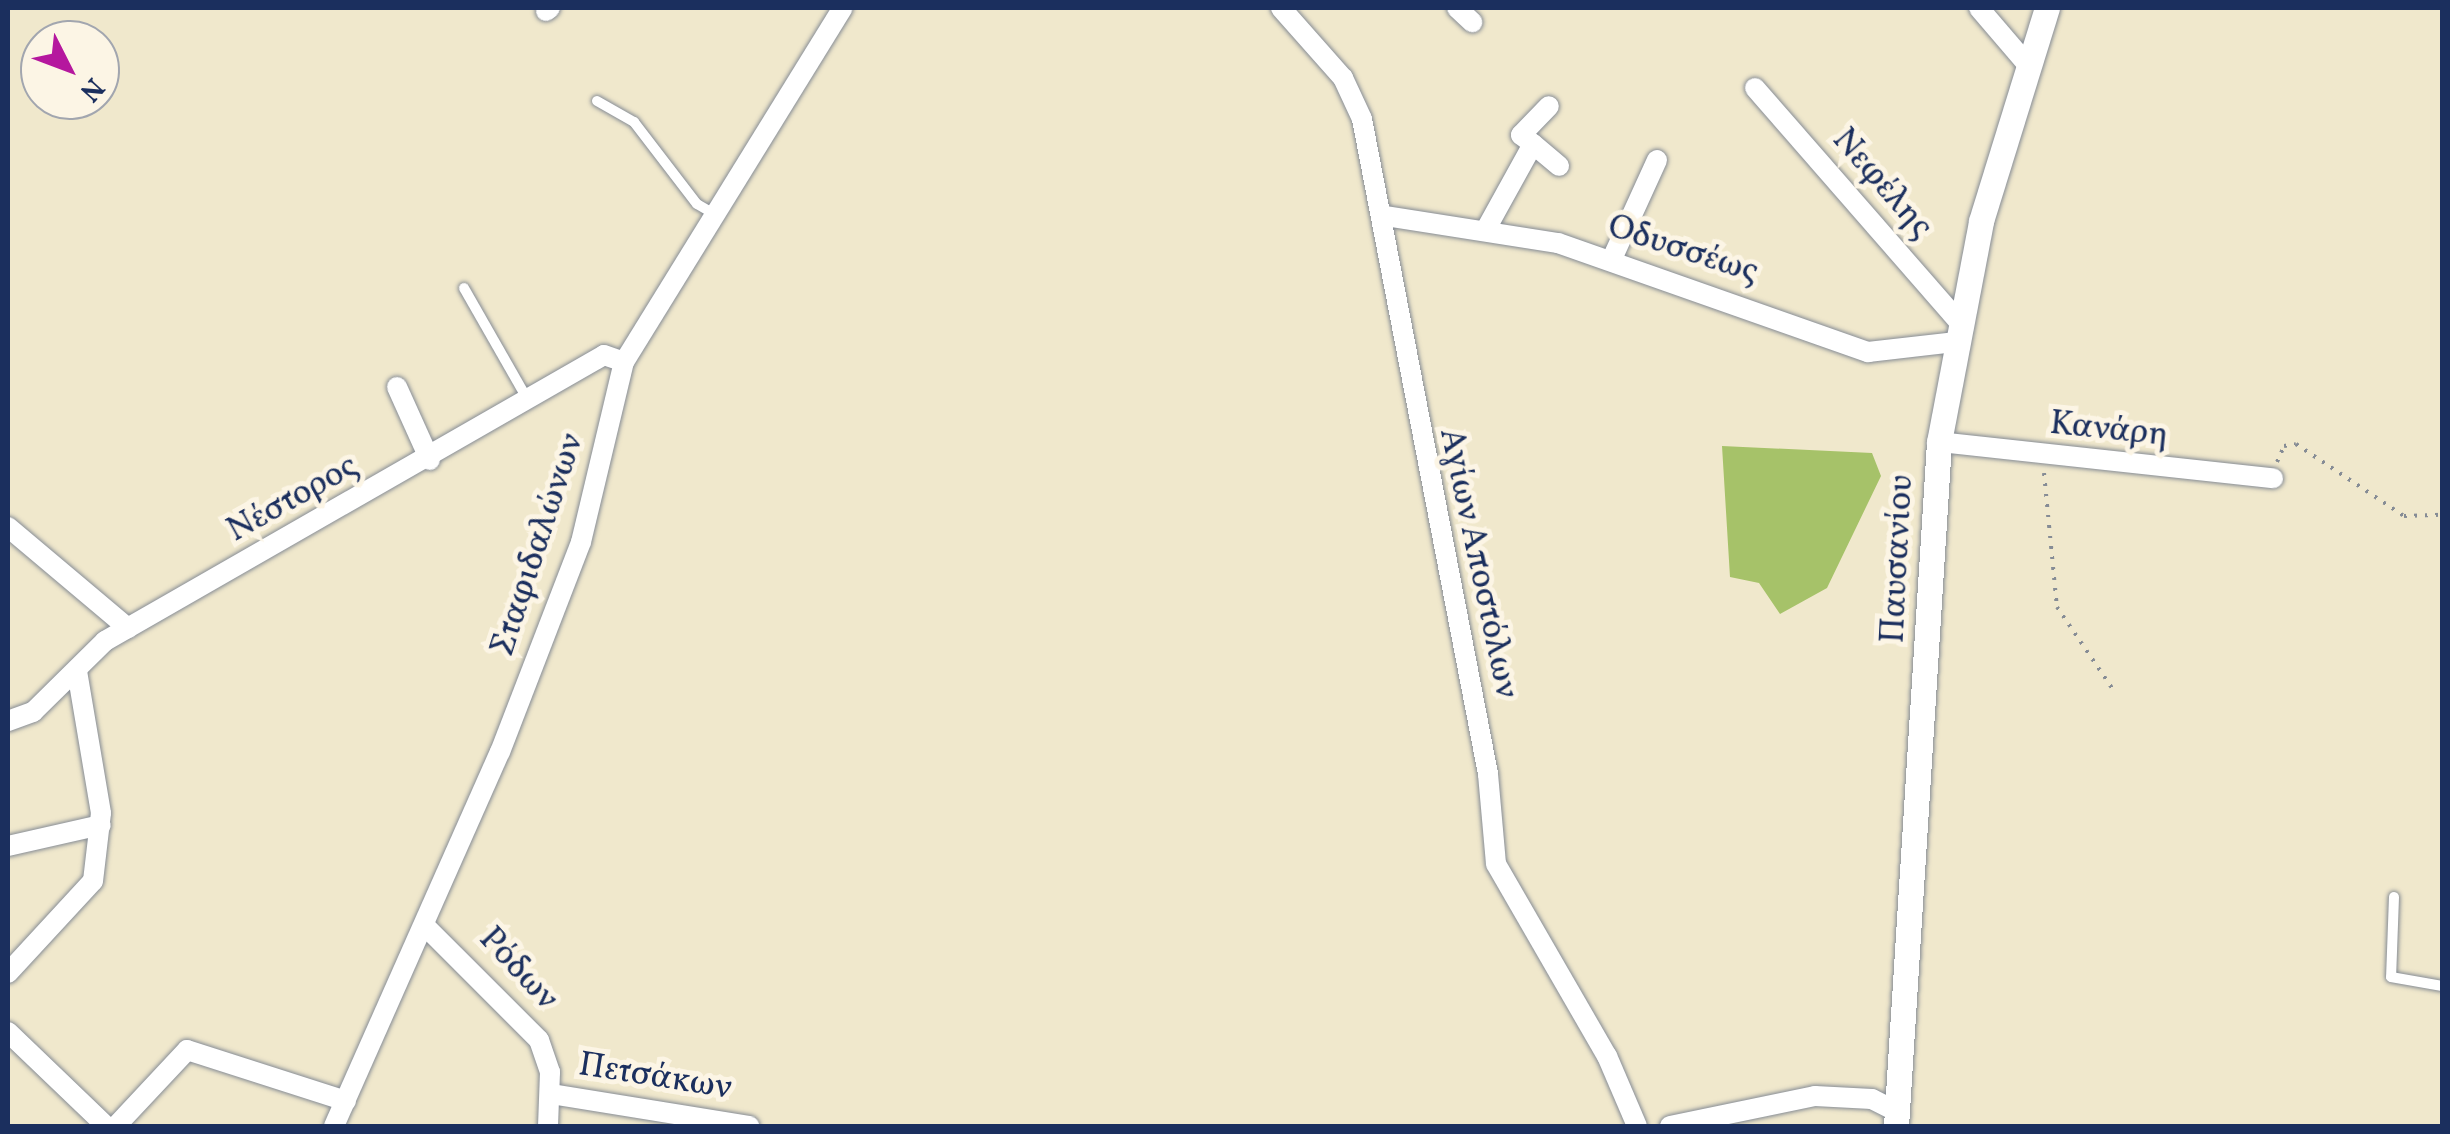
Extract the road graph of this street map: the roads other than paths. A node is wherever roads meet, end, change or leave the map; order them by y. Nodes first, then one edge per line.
1 (843, 8) edge
2 (1282, 8) edge
3 (1979, 8) edge
4 (2047, 8) edge
5 (2026, 64) junction
6 (1755, 88) dead end
7 (597, 102) dead end
8 (1550, 106) dead end
9 (1533, 144) junction
10 (1657, 160) dead end
11 (1559, 166) dead end
12 (1385, 216) junction
13 (718, 217) junction
14 (1485, 231) junction
15 (1611, 261) junction
16 (464, 288) dead end
17 (1958, 332) junction
18 (624, 362) junction
19 (397, 387) dead end
20 (529, 400) junction
21 (1938, 442) junction
22 (430, 460) junction
23 (2273, 478) road end
24 (8, 528) edge
25 (128, 628) junction
26 (77, 672) junction
27 (8, 720) edge
28 (101, 825) junction
29 (8, 846) edge
30 (2394, 897) dead end
31 (425, 926) junction
32 (8, 973) edge
33 (2442, 986) edge
34 (8, 1032) edge
35 (551, 1094) junction
36 (346, 1101) junction
37 (1897, 1119) edge
38 (106, 1126) edge
39 (116, 1126) edge
40 (334, 1126) edge
41 (548, 1126) edge
42 (748, 1126) edge
43 (1637, 1126) edge
44 (1670, 1126) edge

1 - 13 street, Σταφιδαλώνων
2 - 12 street, Αγίων Αποστόλων
3 - 5 street
4 - 5 street, Παυσανίου
5 - 17 street, Παυσανίου
6 - 17 street, Νεφέλης
7 - 13 lane
8 - 9 street
9 - 11 street
9 - 14 street
10 - 15 street
12 - 14 street, Οδυσσέως
12 - 43 street, Αγίων Αποστόλων
13 - 18 street, Σταφιδαλώνων
14 - 15 street, Οδυσσέως
15 - 17 street, Οδυσσέως
16 - 20 lane
17 - 21 street, Παυσανίου
18 - 20 street, Νέστορος
18 - 31 street, Σταφιδαλώνων
19 - 22 street
20 - 22 street, Νέστορος
21 - 23 street, Κανάρη
21 - 37 street, Παυσανίου
22 - 25 street, Νέστορος
24 - 25 street
25 - 26 street, Νέστορος
26 - 27 street, Νέστορος
26 - 28 street
28 - 29 street
28 - 32 street
30 - 33 lane
31 - 35 street, Ρόδων
31 - 36 street, Σταφιδαλώνων
34 - 38 street
35 - 41 street, Ρόδων
35 - 42 street, Πετσάκων
36 - 39 street
36 - 40 street, Σταφιδαλώνων
37 - 44 street

